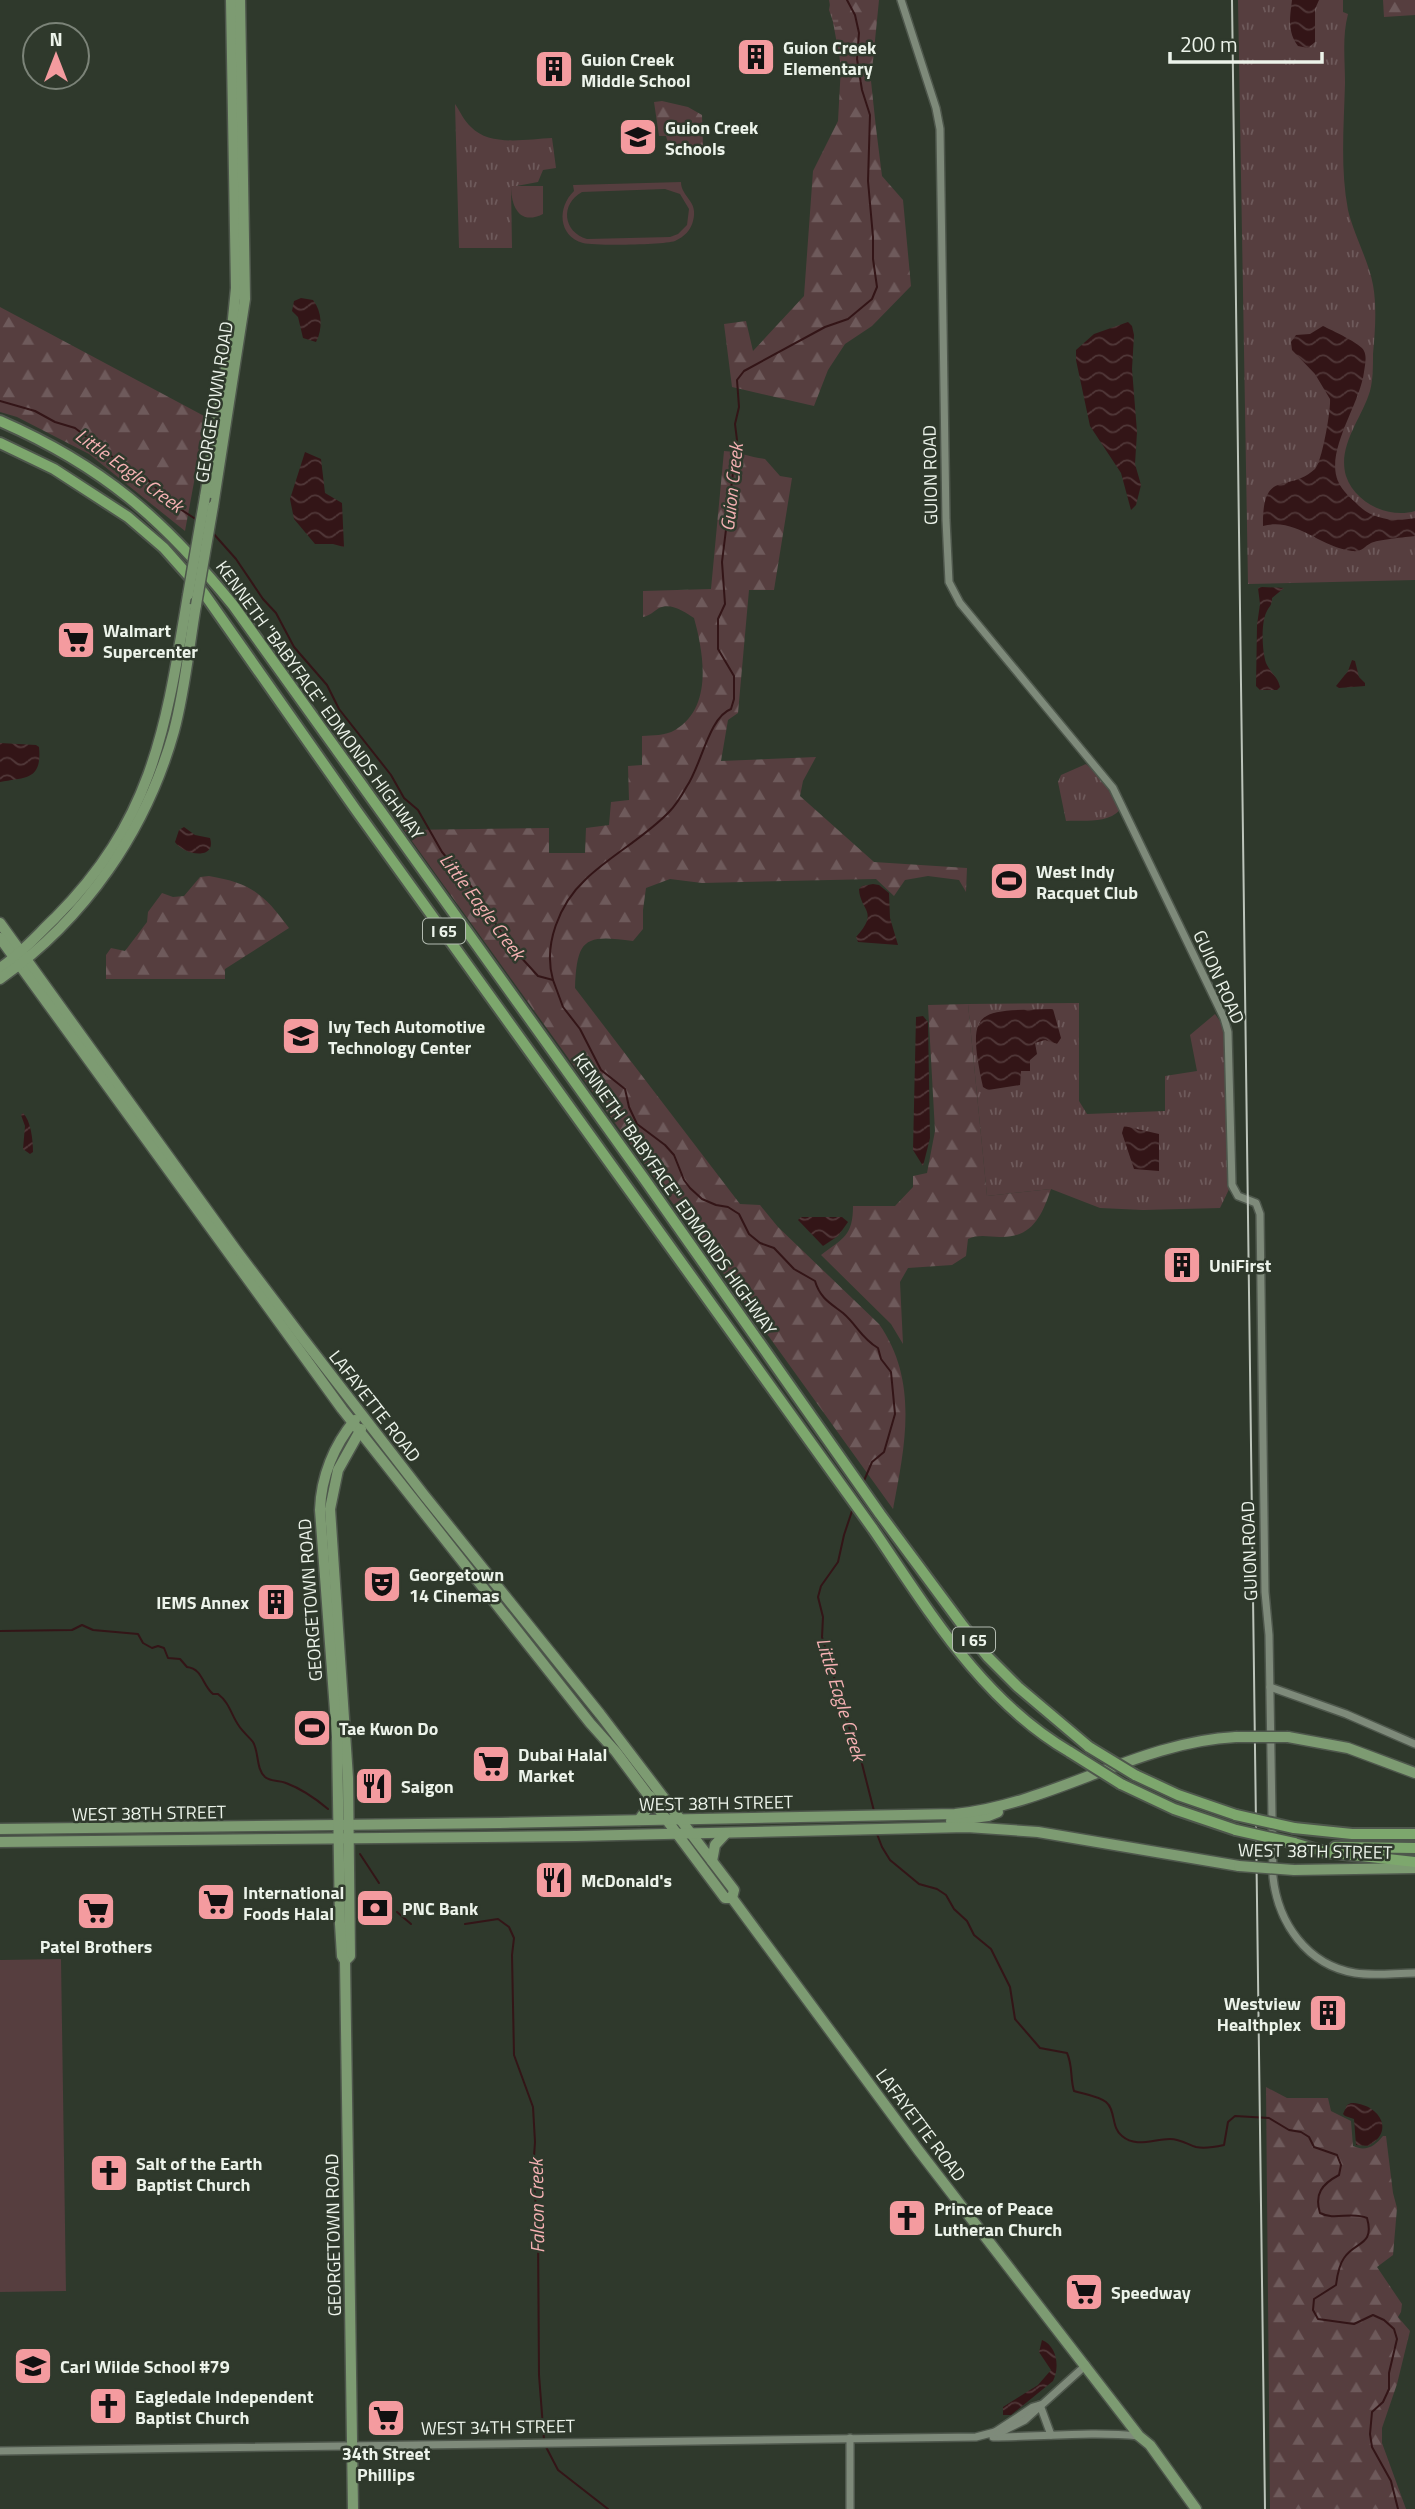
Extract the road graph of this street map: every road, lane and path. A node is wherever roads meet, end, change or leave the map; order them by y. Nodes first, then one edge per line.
1 (231, 0) edge
2 (240, 0) edge
3 (901, 0) edge
4 (0, 421) edge
5 (0, 443) edge
6 (0, 923) edge
7 (0, 938) edge
8 (20, 959) junction
9 (0, 968) edge
10 (0, 979) edge
11 (363, 1418) junction
12 (353, 1422) junction
13 (360, 1431) junction
14 (1270, 1687) junction
15 (1415, 1744) edge
16 (1415, 1773) edge
17 (650, 1796) junction
18 (1003, 1806) junction
19 (667, 1819) junction
20 (681, 1819) junction
21 (639, 1820) junction
22 (552, 1822) junction
23 (495, 1823) junction
24 (343, 1826) junction
25 (1415, 1826) edge
26 (229, 1827) junction
27 (938, 1827) junction
28 (0, 1829) edge
29 (114, 1829) junction
30 (726, 1833) junction
31 (1339, 1833) junction
32 (678, 1834) junction
33 (692, 1834) junction
34 (1415, 1834) edge
35 (456, 1836) junction
36 (498, 1836) junction
37 (343, 1838) junction
38 (184, 1841) junction
39 (0, 1842) edge
40 (53, 1842) junction
41 (1294, 1843) junction
42 (1415, 1848) edge
43 (712, 1861) junction
44 (1415, 1862) edge
45 (1415, 1868) edge
46 (732, 1898) junction
47 (1415, 1973) edge
48 (1086, 2365) junction
49 (1040, 2405) junction
50 (1051, 2435) junction
51 (1139, 2436) junction
52 (976, 2437) junction
53 (850, 2438) junction
54 (352, 2446) junction
55 (0, 2451) edge
56 (352, 2509) edge
57 (850, 2509) edge
58 (1196, 2509) edge

1 - 8 main road, GEORGETOWN ROAD, bridge
2 - 8 main road, GEORGETOWN ROAD, bridge
3 - 14 street, GUION ROAD
4 - 31 highway, KENNETH "BABYFACE" EDMONDS HIGHWAY / I 65, bridge
5 - 41 highway, KENNETH "BABYFACE" EDMONDS HIGHWAY / I 65, bridge
6 - 8 main road, LAFAYETTE ROAD
7 - 8 main road, LAFAYETTE ROAD
8 - 9 main road
8 - 10 main road
8 - 11 main road, LAFAYETTE ROAD
8 - 12 main road, LAFAYETTE ROAD
11 - 12 main road, GEORGETOWN ROAD
11 - 13 main road, GEORGETOWN ROAD
11 - 20 main road, LAFAYETTE ROAD
12 - 13 main road, LAFAYETTE ROAD
12 - 24 main road, GEORGETOWN ROAD
13 - 17 main road, LAFAYETTE ROAD
13 - 24 main road, GEORGETOWN ROAD
14 - 15 street
14 - 47 street, GUION ROAD
16 - 18 main road, WEST 38TH STREET, bridge
17 - 19 main road, LAFAYETTE ROAD
17 - 21 main road
18 - 20 main road, WEST 38TH STREET
18 - 27 main road
19 - 20 main road, WEST 38TH STREET
19 - 21 main road, WEST 38TH STREET
19 - 32 main road, LAFAYETTE ROAD
20 - 33 main road, LAFAYETTE ROAD
21 - 22 main road, WEST 38TH STREET
22 - 23 main road, WEST 38TH STREET
22 - 36 main road
23 - 24 main road, WEST 38TH STREET
23 - 35 main road
24 - 26 main road, WEST 38TH STREET
24 - 37 main road, GEORGETOWN ROAD
25 - 31 highway
26 - 29 main road, WEST 38TH STREET
26 - 38 main road
27 - 30 main road, WEST 38TH STREET
27 - 45 main road, WEST 38TH STREET, bridge
28 - 29 main road, WEST 38TH STREET
29 - 40 main road
30 - 33 main road, WEST 38TH STREET
30 - 43 main road
31 - 34 highway, KENNETH "BABYFACE" EDMONDS HIGHWAY / I 65
32 - 33 main road, WEST 38TH STREET
32 - 36 main road, WEST 38TH STREET
32 - 46 main road, LAFAYETTE ROAD
33 - 43 main road, LAFAYETTE ROAD
35 - 36 main road, WEST 38TH STREET
35 - 37 main road, WEST 38TH STREET
37 - 38 main road, WEST 38TH STREET
37 - 54 main road, GEORGETOWN ROAD
38 - 40 main road, WEST 38TH STREET
39 - 40 main road, WEST 38TH STREET
41 - 42 highway, KENNETH "BABYFACE" EDMONDS HIGHWAY / I 65
41 - 44 highway
43 - 46 main road, LAFAYETTE ROAD
46 - 48 main road, LAFAYETTE ROAD
48 - 49 street, WEST 34TH STREET
48 - 51 main road, LAFAYETTE ROAD
49 - 50 street
49 - 52 street, WEST 34TH STREET
50 - 51 street
50 - 52 street
51 - 58 main road, LAFAYETTE ROAD
52 - 53 street, WEST 34TH STREET
53 - 54 street, WEST 34TH STREET
53 - 57 street
54 - 55 street, WEST 34TH STREET
54 - 56 main road, GEORGETOWN ROAD

